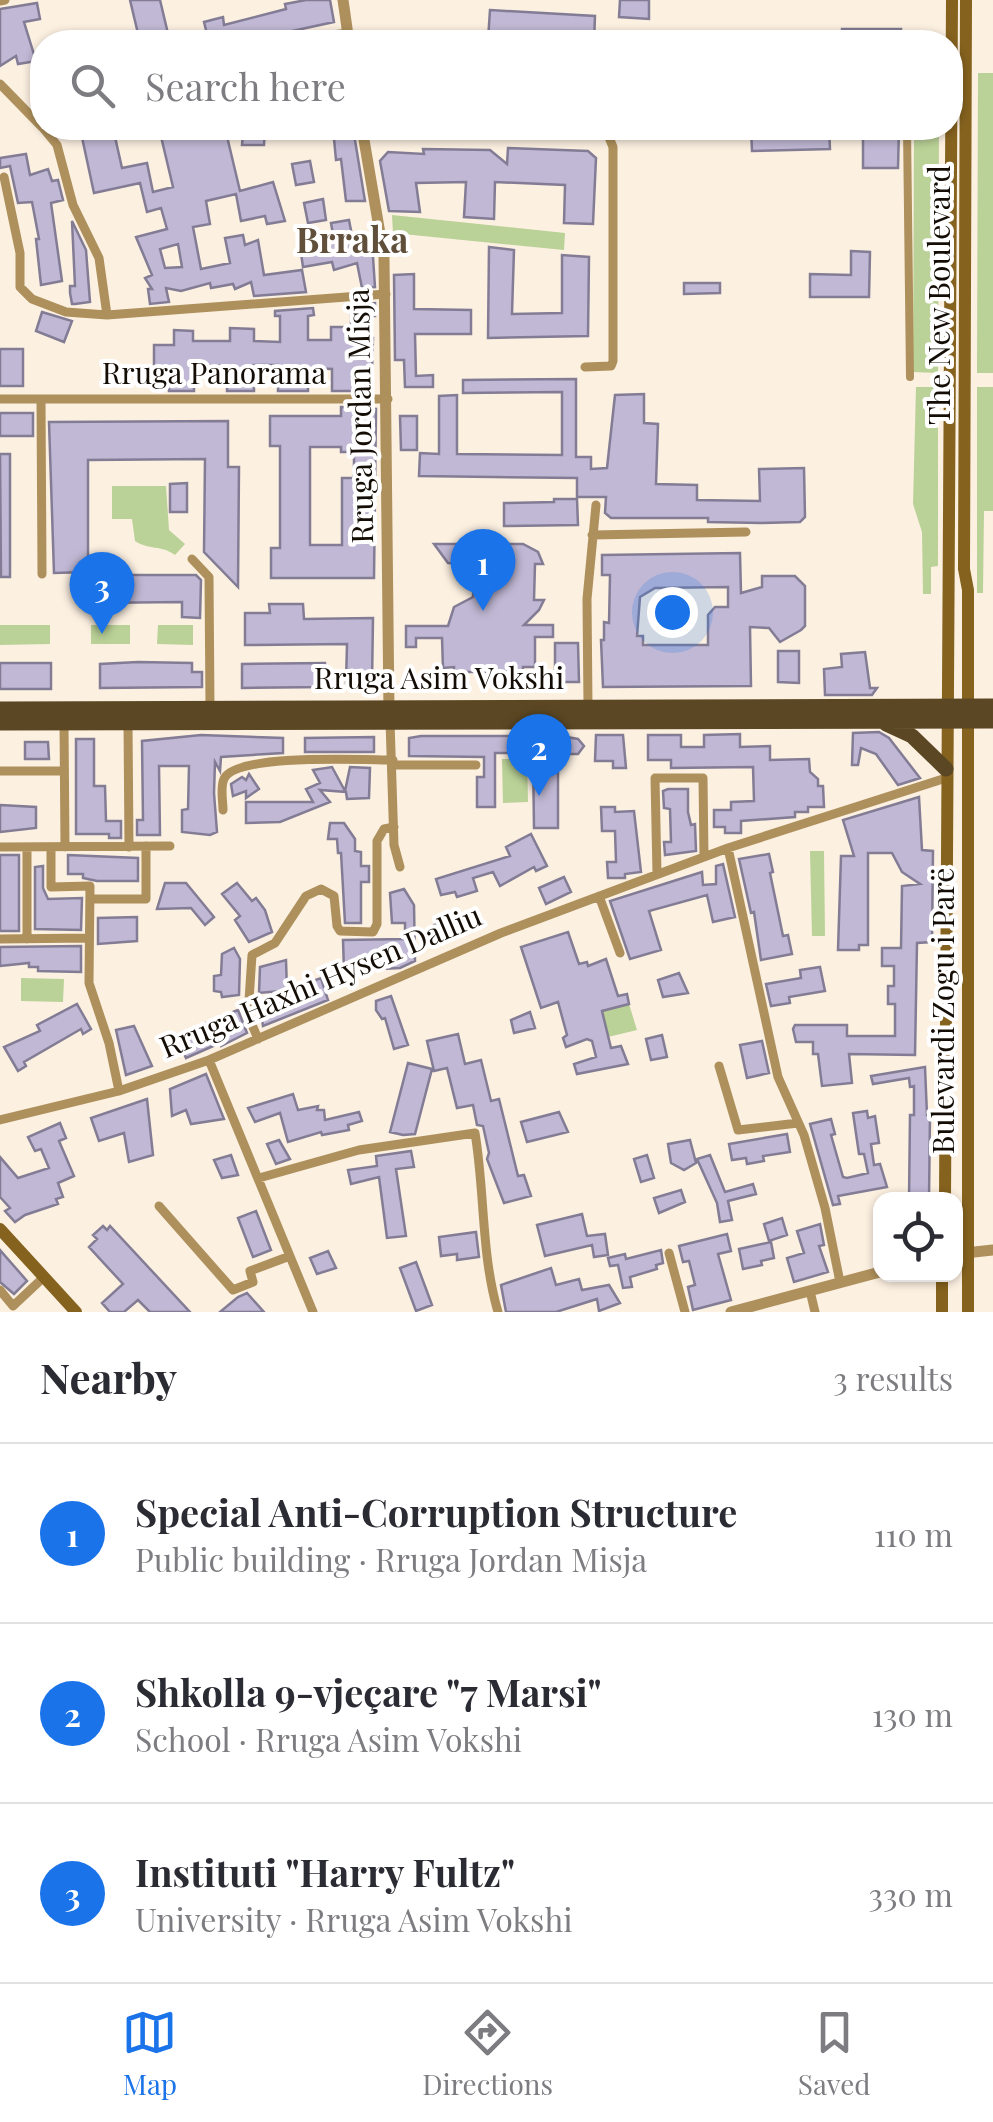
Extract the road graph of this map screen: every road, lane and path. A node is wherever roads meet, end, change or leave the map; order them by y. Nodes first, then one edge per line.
1 (342, 0) edge
2 (952, 0) edge
3 (966, 0) edge
4 (347, 30) edge
5 (952, 30) edge
6 (0, 84) edge
7 (30, 114) edge
8 (53, 140) edge
9 (364, 140) edge
10 (612, 140) edge
11 (907, 140) edge
12 (951, 140) edge
13 (4, 177) dead end
14 (386, 294) junction
15 (107, 315) junction
16 (585, 367) dead end
17 (910, 377) dead end
18 (0, 398) edge
19 (388, 398) junction
20 (41, 399) junction
21 (596, 505) dead end
22 (746, 532) dead end
23 (592, 535) junction
24 (192, 559) dead end
25 (42, 574) dead end
26 (385, 706) junction
27 (588, 706) junction
28 (993, 706) edge
29 (0, 710) edge
30 (878, 714) junction
31 (946, 714) junction
32 (968, 714) junction
33 (210, 715) junction
34 (993, 721) edge
35 (0, 723) edge
36 (64, 723) junction
37 (128, 723) junction
38 (393, 762) junction
39 (476, 765) dead end
40 (0, 771) edge
41 (64, 771) junction
42 (946, 773) junction
43 (223, 810) dead end
44 (394, 827) junction
45 (146, 846) junction
46 (170, 846) dead end
47 (0, 847) edge
48 (27, 847) junction
49 (51, 847) junction
50 (65, 847) junction
51 (129, 847) junction
52 (728, 848) junction
53 (704, 857) junction
54 (400, 867) dead end
55 (657, 874) junction
56 (599, 896) junction
57 (90, 899) junction
58 (90, 938) junction
59 (0, 939) edge
60 (28, 939) junction
61 (620, 953) dead end
62 (258, 1039) junction
63 (209, 1060) junction
64 (719, 1066) dead end
65 (119, 1091) junction
66 (0, 1120) edge
67 (798, 1123) junction
68 (258, 1178) junction
69 (945, 1192) edge
70 (963, 1192) edge
71 (160, 1206) dead end
72 (0, 1229) edge
73 (993, 1250) edge
74 (668, 1253) dead end
75 (963, 1253) edge
76 (290, 1256) junction
77 (963, 1263) edge
78 (873, 1274) edge
79 (44, 1277) junction
80 (840, 1282) junction
81 (942, 1282) edge
82 (0, 1290) edge
83 (810, 1291) junction
84 (76, 1312) edge
85 (313, 1312) edge
86 (498, 1312) edge
87 (685, 1312) edge
88 (731, 1312) edge
89 (815, 1312) edge
90 (942, 1312) edge
91 (968, 1312) edge

1 - 4 street
2 - 5 main road, The New Boulevard
3 - 32 main road, The New Boulevard
6 - 7 street
8 - 15 street
9 - 14 street, Rruga Jordan Misja
10 - 16 street
11 - 17 street
12 - 31 main road, The New Boulevard
13 - 15 street
14 - 15 street
14 - 19 street, Rruga Jordan Misja
18 - 20 street, Rruga Panorama
19 - 20 street, Rruga Panorama
19 - 26 street, Rruga Jordan Misja
20 - 25 street
21 - 23 street
22 - 23 street
23 - 27 street
24 - 33 street
26 - 27 main road, Rruga Asim Vokshi
26 - 30 main road, Rruga Asim Vokshi
26 - 33 main road, Rruga Asim Vokshi
26 - 38 street
27 - 30 main road, Rruga Asim Vokshi
28 - 32 main road
29 - 33 main road, Rruga Asim Vokshi
30 - 31 main road
30 - 42 main road
31 - 32 main road
31 - 42 main road, Bulevardi Zogu i Parë
32 - 34 main road
32 - 70 main road, Bulevardi Zogu i Parë
33 - 37 main road, Rruga Asim Vokshi
35 - 36 main road, Rruga Asim Vokshi
36 - 37 main road, Rruga Asim Vokshi
36 - 41 street
37 - 51 street
38 - 39 street
38 - 43 street
38 - 44 street
40 - 41 street
41 - 50 street
42 - 52 street, Rruga Haxhi Hysen Dalliu
42 - 69 main road, Bulevardi Zogu i Parë
44 - 54 street
44 - 62 street
45 - 46 street
45 - 51 street
45 - 57 street
47 - 48 street
48 - 49 street
48 - 60 street
49 - 50 street
49 - 57 street
50 - 51 street
52 - 53 street, Rruga Haxhi Hysen Dalliu
52 - 67 street
53 - 55 street, Rruga Haxhi Hysen Dalliu
53 - 55 street
55 - 56 street, Rruga Haxhi Hysen Dalliu
56 - 61 street
56 - 62 street, Rruga Haxhi Hysen Dalliu
57 - 58 street
58 - 60 street
58 - 65 street
59 - 60 street
62 - 63 street, Rruga Haxhi Hysen Dalliu
63 - 65 street, Rruga Haxhi Hysen Dalliu
63 - 68 street
64 - 67 street
65 - 66 street, Rruga Haxhi Hysen Dalliu
67 - 80 street
68 - 76 street
68 - 86 street
71 - 76 street
72 - 79 main road
73 - 75 street
74 - 87 street
76 - 85 street
77 - 91 main road, Bulevardi Zogu i Parë
78 - 80 street
79 - 82 street
79 - 84 main road
80 - 83 street
81 - 90 main road
83 - 88 street
83 - 89 street

